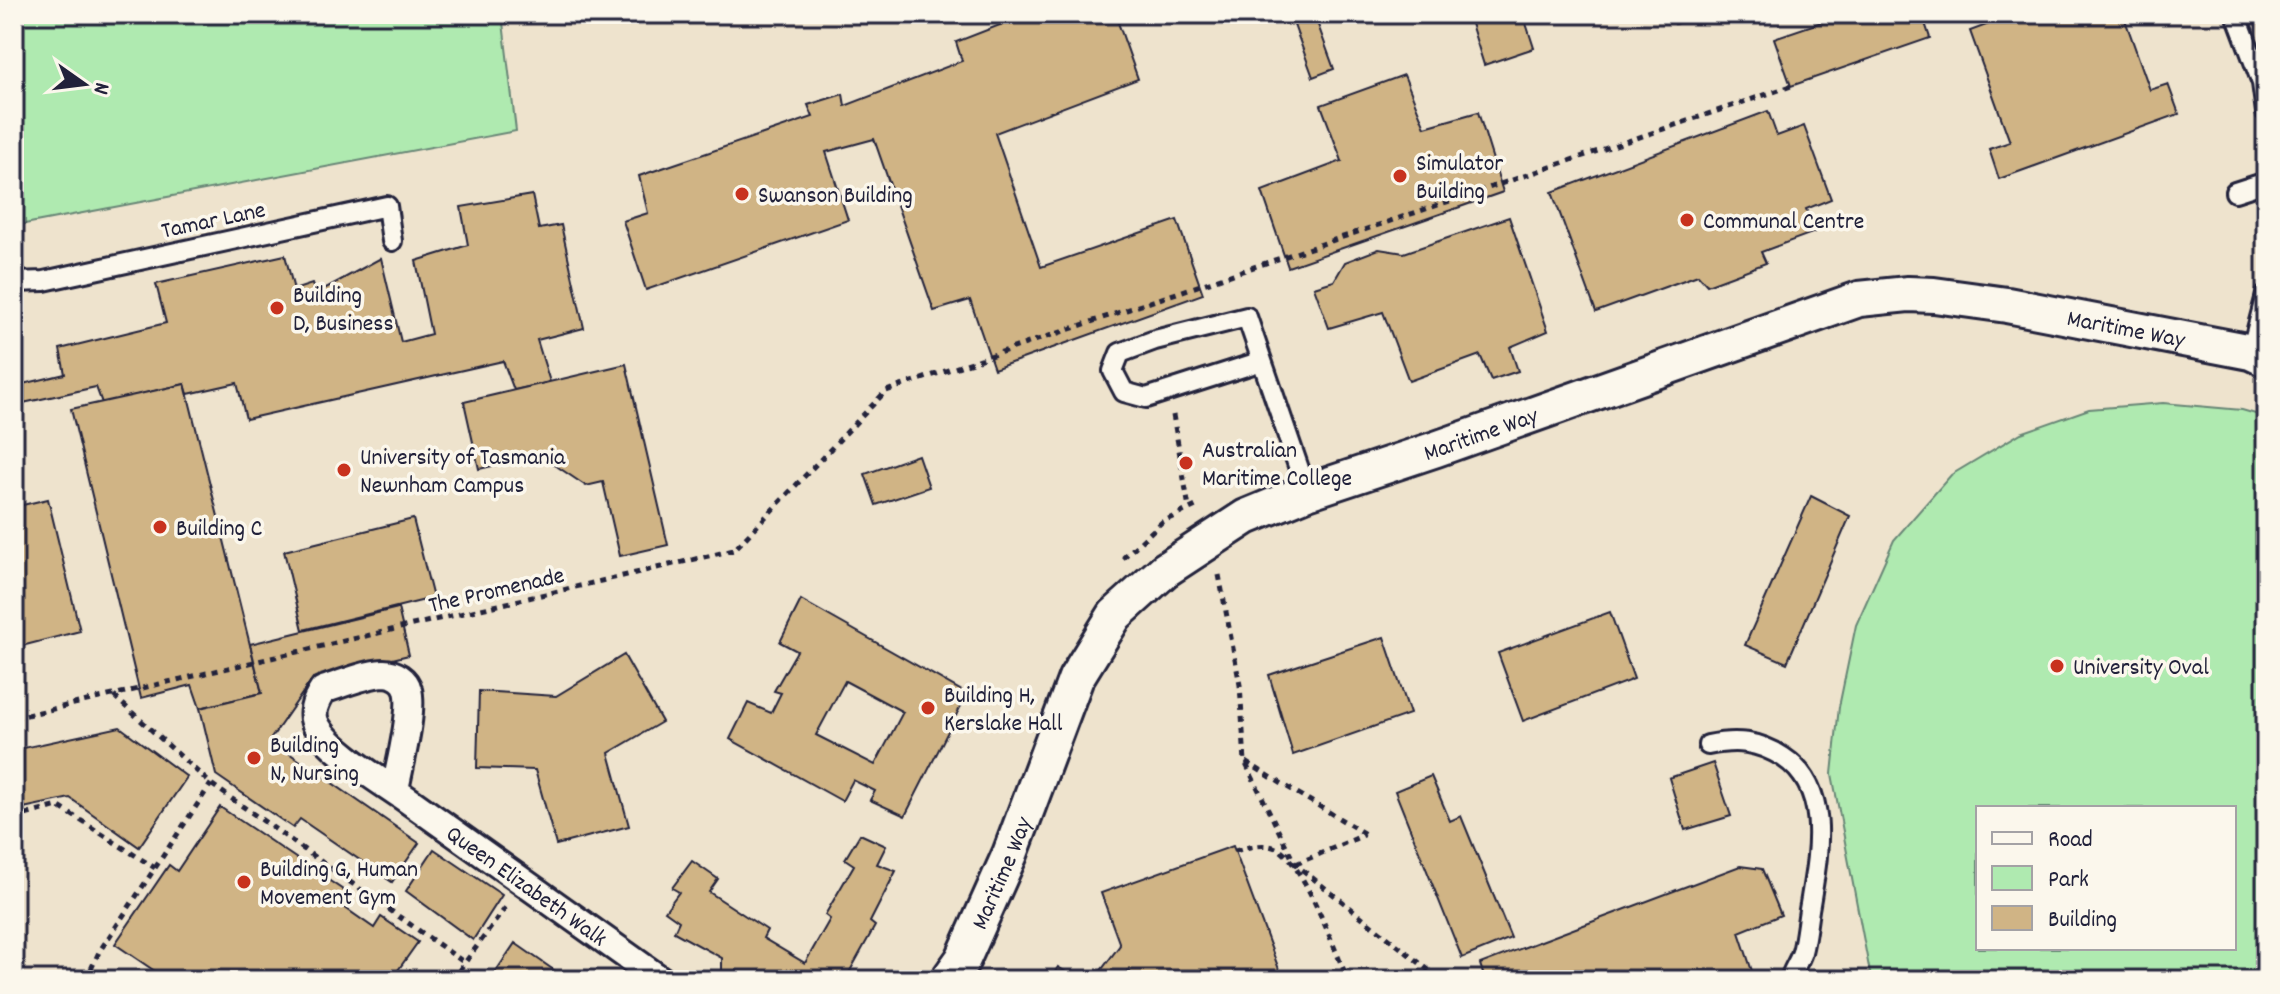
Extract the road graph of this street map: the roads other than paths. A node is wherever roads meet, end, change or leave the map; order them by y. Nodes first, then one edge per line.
1 (2236, 14) edge
2 (2266, 112) edge
3 (2266, 182) edge
4 (2235, 192) dead end
5 (392, 241) dead end
6 (14, 282) edge
7 (2266, 295) edge
8 (2258, 356) edge
9 (1262, 361) junction
10 (1307, 492) junction
11 (1708, 745) dead end
12 (395, 790) junction
13 (661, 980) edge
14 (948, 980) edge
15 (1790, 980) edge

1 - 2 lane
3 - 4 lane
5 - 6 lane, Tamar Lane
7 - 8 lane
8 - 10 street, Maritime Way
9 - 9 lane
9 - 10 lane
10 - 14 street, Maritime Way
11 - 15 lane
12 - 12 street, Queen Elizabeth Walk
12 - 13 street, Queen Elizabeth Walk

